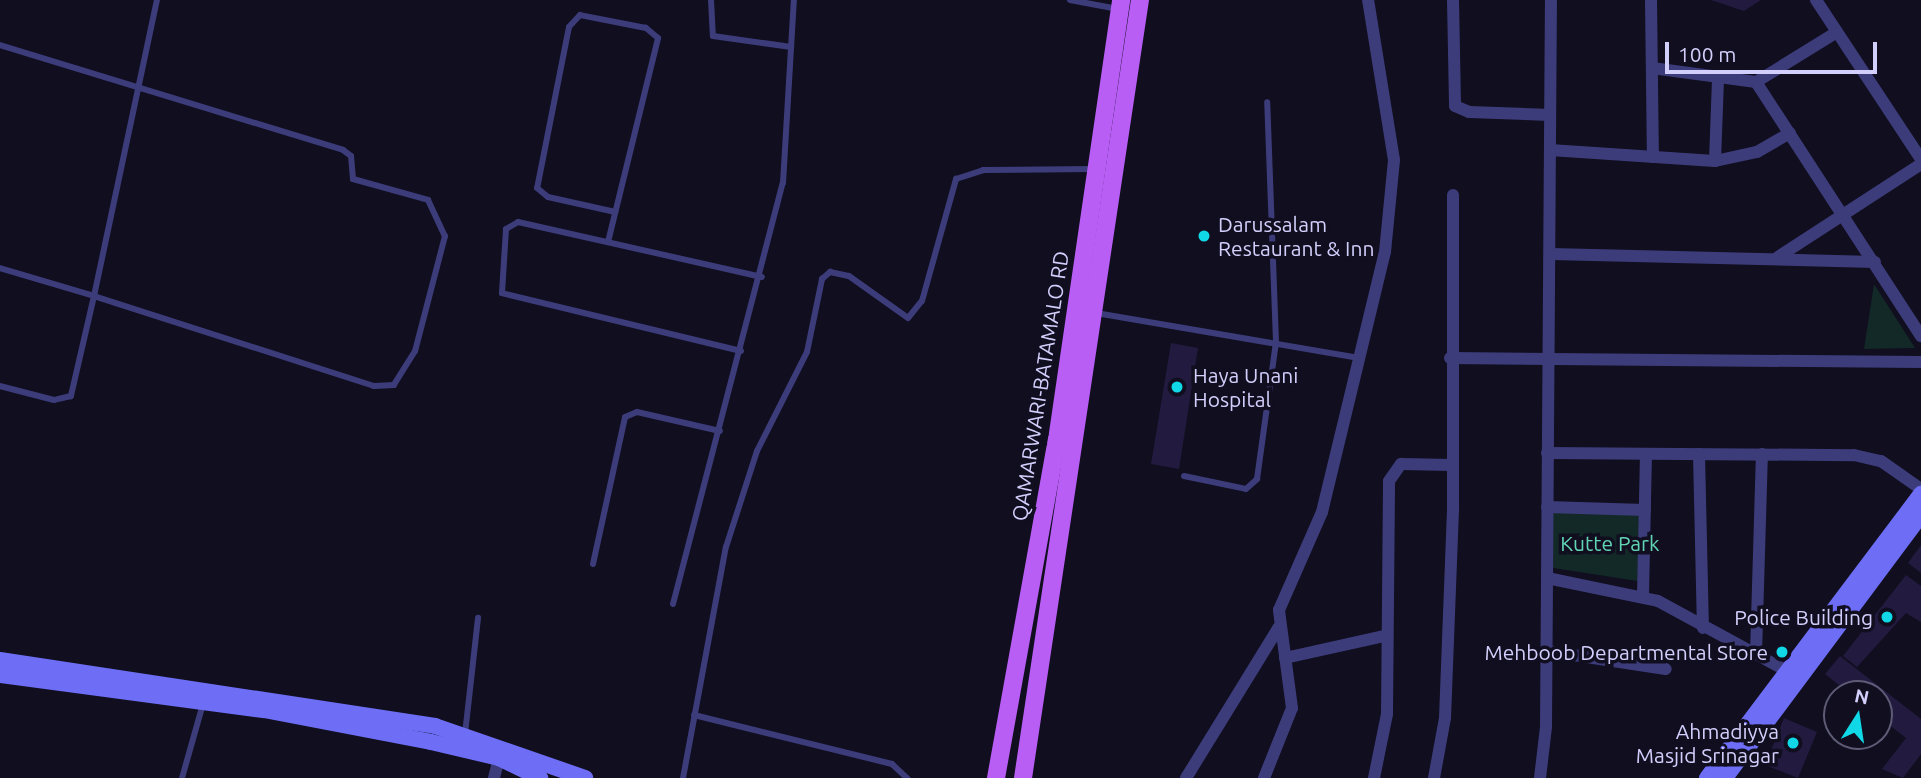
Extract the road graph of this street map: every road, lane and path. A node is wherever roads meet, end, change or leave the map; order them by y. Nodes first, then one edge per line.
1 (156, 0) edge
2 (711, 0) edge
3 (794, 0) edge
4 (1070, 0) edge
5 (1140, 0) edge
6 (1368, 0) edge
7 (1453, 0) edge
8 (1551, 0) edge
9 (1651, 0) edge
10 (1816, 0) edge
11 (1121, 5) edge
12 (1836, 32) junction
13 (0, 45) edge
14 (791, 47) junction
15 (1652, 68) junction
16 (1718, 78) junction
17 (1756, 82) junction
18 (140, 83) junction
19 (1267, 102) dead end
20 (1549, 114) junction
21 (1790, 133) junction
22 (1550, 150) junction
23 (1653, 157) junction
24 (1921, 159) edge
25 (1715, 161) junction
26 (1921, 164) edge
27 (1096, 169) junction
28 (1453, 195) dead end
29 (615, 212) junction
30 (1846, 214) junction
31 (608, 242) junction
32 (1551, 254) junction
33 (1777, 257) junction
34 (1875, 262) junction
35 (0, 268) edge
36 (762, 276) junction
37 (94, 296) junction
38 (1096, 313) junction
39 (1921, 336) edge
40 (1276, 342) junction
41 (741, 351) junction
42 (1359, 358) junction
43 (1450, 358) junction
44 (1549, 360) junction
45 (1921, 362) edge
46 (0, 386) edge
47 (720, 431) junction
48 (1547, 453) junction
49 (1646, 454) junction
50 (1699, 454) junction
51 (1762, 454) junction
52 (1452, 465) junction
53 (1184, 476) dead end
54 (1921, 491) edge
55 (1547, 507) junction
56 (1645, 510) junction
57 (1921, 515) edge
58 (593, 564) dead end
59 (1547, 578) junction
60 (1643, 596) junction
61 (674, 604) dead end
62 (478, 618) dead end
63 (1279, 627) junction
64 (1703, 628) junction
65 (1384, 636) junction
66 (1547, 651) junction
67 (1756, 654) junction
68 (1285, 658) junction
69 (0, 660) edge
70 (1666, 669) dead end
71 (30, 670) junction
72 (1787, 671) junction
73 (0, 675) edge
74 (203, 702) junction
75 (694, 715) junction
76 (465, 734) junction
77 (499, 758) junction
78 (182, 778) edge
79 (494, 778) edge
80 (540, 778) edge
81 (585, 778) edge
82 (682, 778) edge
83 (907, 778) edge
84 (996, 778) edge
85 (1023, 778) edge
86 (1186, 778) edge
87 (1264, 778) edge
88 (1374, 778) edge
89 (1434, 778) edge
90 (1540, 778) edge
91 (1707, 778) edge
92 (1725, 778) edge

1 - 18 lane
2 - 14 lane
3 - 14 lane
4 - 11 lane
5 - 38 main road, QAMARWARI-BATAMALO RD
6 - 42 street
7 - 20 street
8 - 20 street
9 - 15 street
10 - 12 street
11 - 27 main road, QAMARWARI-BATAMALO RD
12 - 17 street
12 - 24 street
13 - 18 lane
14 - 36 lane
15 - 16 street
15 - 23 street
16 - 17 street
16 - 25 street
17 - 21 street
18 - 37 lane
18 - 37 lane
19 - 40 lane
20 - 22 street
21 - 25 street
21 - 30 street
22 - 23 street
22 - 32 street
23 - 25 street
26 - 30 street
27 - 75 lane
27 - 84 main road, QAMARWARI-BATAMALO RD
28 - 43 street
29 - 29 lane
29 - 31 lane
30 - 33 street
30 - 34 street
31 - 36 lane
31 - 41 lane
32 - 33 street
32 - 44 street
33 - 34 street
34 - 39 street
35 - 37 lane
36 - 41 lane
37 - 46 lane
38 - 40 lane
38 - 85 main road, QAMARWARI-BATAMALO RD
40 - 42 lane
40 - 53 lane
41 - 47 lane
42 - 63 street
43 - 44 street
43 - 52 street
44 - 45 street
44 - 48 street
47 - 58 lane
47 - 61 lane
48 - 49 street
48 - 55 street
49 - 50 street
49 - 56 street
50 - 51 street
50 - 64 street
51 - 54 street
51 - 67 street
52 - 65 street
52 - 89 street
54 - 72 street
55 - 56 street
55 - 59 street
56 - 60 street
57 - 92 street
59 - 60 street
59 - 66 street
60 - 64 street
62 - 76 lane
63 - 68 street
63 - 86 street
64 - 67 street
65 - 68 street
65 - 88 street
66 - 70 street
66 - 90 street
67 - 72 street
68 - 87 street
69 - 71 street
71 - 73 street
71 - 74 street
71 - 76 street
72 - 91 street
74 - 77 street
74 - 78 lane
75 - 82 lane
75 - 83 lane
76 - 81 street
77 - 79 street
77 - 80 street

